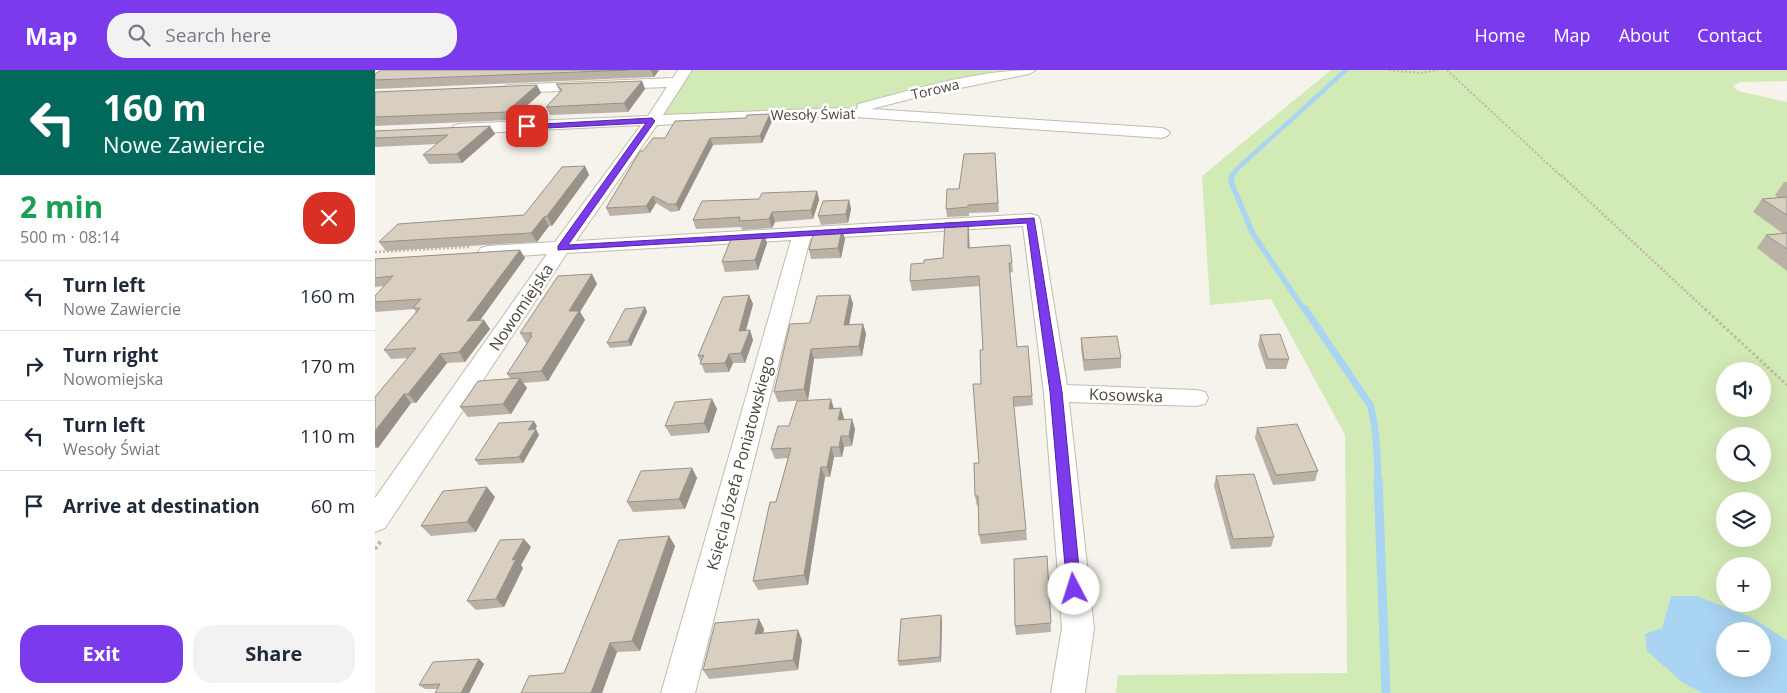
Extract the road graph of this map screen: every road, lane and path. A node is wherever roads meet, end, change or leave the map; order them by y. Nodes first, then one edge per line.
1 (379, 70) edge
2 (1029, 70) edge
3 (1389, 70) edge
4 (1438, 70) edge
5 (1447, 70) edge
6 (375, 72) edge
7 (681, 76) edge
8 (491, 89) edge
9 (841, 112) junction
10 (652, 121) junction
11 (444, 130) edge
12 (1162, 133) dead end
13 (802, 234) junction
14 (561, 248) junction
15 (473, 253) edge
16 (1787, 385) edge
17 (1056, 392) junction
18 (1196, 398) dead end
19 (375, 520) edge
20 (678, 693) edge
21 (1068, 693) edge

1 - 6 lane
2 - 9 street, Torowa
3 - 4 path
5 - 16 path
7 - 8 street
7 - 10 street, Nowomiejska
9 - 10 street, Wesoły Świat
9 - 12 street, Wesoły Świat
10 - 11 street, Wesoły Świat
10 - 14 street, Nowomiejska
13 - 14 street
13 - 17 street
13 - 20 street, Księcia Józefa Poniatowskiego
14 - 15 street
14 - 19 street, Nowomiejska
17 - 18 street, Kosowska
17 - 21 street

